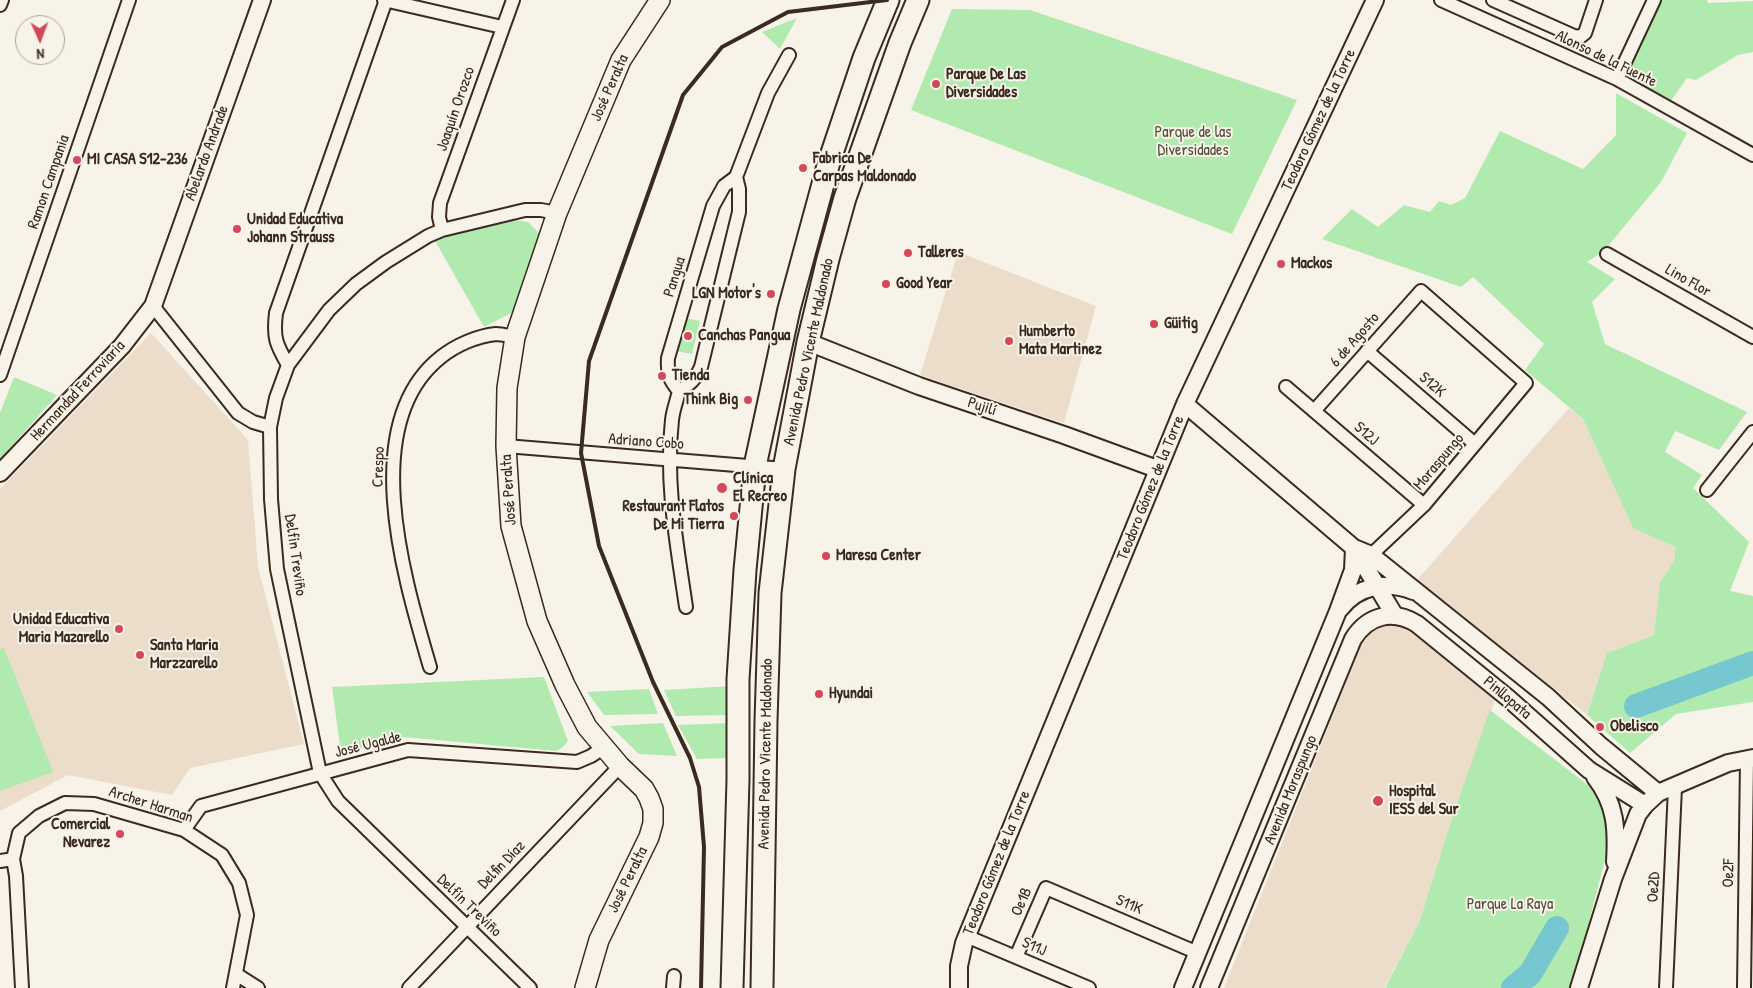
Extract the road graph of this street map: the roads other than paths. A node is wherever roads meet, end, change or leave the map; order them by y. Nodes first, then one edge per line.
1 (2, 0) edge
2 (130, 0) edge
3 (262, 0) edge
4 (386, 0) edge
5 (513, 0) edge
6 (660, 0) edge
7 (888, 0) edge
8 (918, 0) edge
9 (1375, 0) edge
10 (1441, 0) edge
11 (1493, 0) edge
12 (1596, 0) edge
13 (1654, 0) edge
14 (0, 5) edge
15 (502, 27) junction
16 (789, 54) dead end
17 (1617, 79) junction
18 (1753, 155) edge
19 (736, 177) junction
20 (557, 212) junction
21 (442, 230) junction
22 (1607, 254) dead end
23 (153, 306) junction
24 (515, 337) junction
25 (1753, 337) edge
26 (808, 342) junction
27 (1367, 351) junction
28 (288, 365) junction
29 (0, 375) edge
30 (1526, 383) joint
31 (1286, 387) dead end
32 (679, 391) junction
33 (1185, 404) junction
34 (1314, 411) junction
35 (270, 427) junction
36 (1753, 432) edge
37 (1475, 444) junction
38 (506, 446) junction
39 (669, 460) junction
40 (755, 466) junction
41 (784, 469) junction
42 (1157, 469) junction
43 (0, 473) edge
44 (1707, 490) dead end
45 (1424, 505) junction
46 (1354, 548) junction
47 (1371, 556) junction
48 (1377, 586) junction
49 (1424, 596) junction
50 (686, 607) dead end
51 (1338, 611) junction
52 (1395, 616) junction
53 (430, 667) dead end
54 (603, 748) junction
55 (1750, 759) edge
56 (620, 766) junction
57 (1590, 770) junction
58 (320, 773) junction
59 (1675, 786) junction
60 (1658, 793) junction
61 (1645, 804) junction
62 (184, 830) junction
63 (13, 859) junction
64 (0, 861) edge
65 (1613, 879) junction
66 (1046, 888) joint
67 (466, 926) junction
68 (966, 936) junction
69 (1198, 953) junction
70 (1016, 957) junction
71 (236, 974) junction
72 (22, 988) edge
73 (233, 988) edge
74 (258, 988) edge
75 (409, 988) edge
76 (530, 988) edge
77 (585, 988) edge
78 (732, 988) edge
79 (762, 988) edge
80 (959, 988) edge
81 (1089, 988) edge
82 (1183, 988) edge
83 (1209, 988) edge
84 (1579, 988) edge
85 (1666, 988) edge
86 (1744, 988) edge

1 - 14 street
2 - 29 street, Ramon Campania
3 - 23 street, Abelardo Andrade
4 - 15 street
4 - 28 street
5 - 15 street, Joaquín Orozco
6 - 20 main road, José Peralta
7 - 40 main road, Avenida Pedro Vicente Maldonado
8 - 26 main road, Avenida Pedro Vicente Maldonado
9 - 33 street, Teodoro Gómez de la Torre
10 - 17 street, Alonso de la Fuente
11 - 12 street
13 - 17 street
15 - 21 street, Joaquín Orozco
16 - 19 street, Pangua
17 - 18 street, Alonso de la Fuente
19 - 32 street, Pangua
19 - 32 street, Pangua
20 - 21 street, Delfín Treviño
20 - 24 main road, José Peralta
21 - 28 street, Delfín Treviño
22 - 25 street, Lino Flor
23 - 35 street
23 - 43 street, Hermandad Ferroviaria
24 - 38 main road, José Peralta
24 - 53 street, Crespo
26 - 41 main road, Avenida Pedro Vicente Maldonado
26 - 42 street, Pujilí
27 - 30 street, 6 de Agosto
27 - 34 street, 6 de Agosto
27 - 37 street, S12K
28 - 35 street, Delfín Treviño
30 - 37 street, Moraspungo
31 - 34 street, S12J
32 - 39 street
33 - 42 street, Teodoro Gómez de la Torre
33 - 46 street, Pinllopata
34 - 45 street, S12J
35 - 58 street, Delfín Treviño
36 - 44 street
37 - 45 street, Moraspungo
38 - 39 street, Adriano Cobo
38 - 54 main road, José Peralta
39 - 40 street, Adriano Cobo
39 - 50 street
40 - 41 street, Adriano Cobo
40 - 78 main road, Avenida Pedro Vicente Maldonado
41 - 79 main road, Avenida Pedro Vicente Maldonado
42 - 68 street, Teodoro Gómez de la Torre
45 - 47 street, Moraspungo
46 - 47 street, Pinllopata
46 - 48 street, Pinllopata
46 - 51 street, Avenida Moraspungo
47 - 49 street, Pinllopata
48 - 49 street, Pinllopata
48 - 51 street, Avenida Moraspungo
48 - 52 street, Pinllopata
49 - 60 street, Pinllopata
51 - 69 street, Avenida Moraspungo
52 - 57 street, Pinllopata
52 - 83 street, Avenida Moraspungo
54 - 56 main road, José Peralta
54 - 58 street, José Ugalde
55 - 59 street
55 - 86 street, Oe2F
56 - 67 street, Delfin Díaz
56 - 77 main road, José Peralta
57 - 61 street, Pinllopata
57 - 65 street
58 - 62 street, José Ugalde
58 - 67 street, Delfín Treviño
59 - 60 street
59 - 85 street, Oe2D
60 - 61 street
61 - 65 street
62 - 63 street, Archer Harman
62 - 71 street, Archer Harman
63 - 64 street
63 - 72 street
65 - 84 street
66 - 69 street, S11K
66 - 70 street, Oe1B
67 - 75 street, Delfin Díaz
67 - 76 street, Delfín Treviño
68 - 70 street, S11J
68 - 80 street, Teodoro Gómez de la Torre
69 - 82 street, Avenida Moraspungo
70 - 81 street, S11J
71 - 73 street, Archer Harman
71 - 74 street

